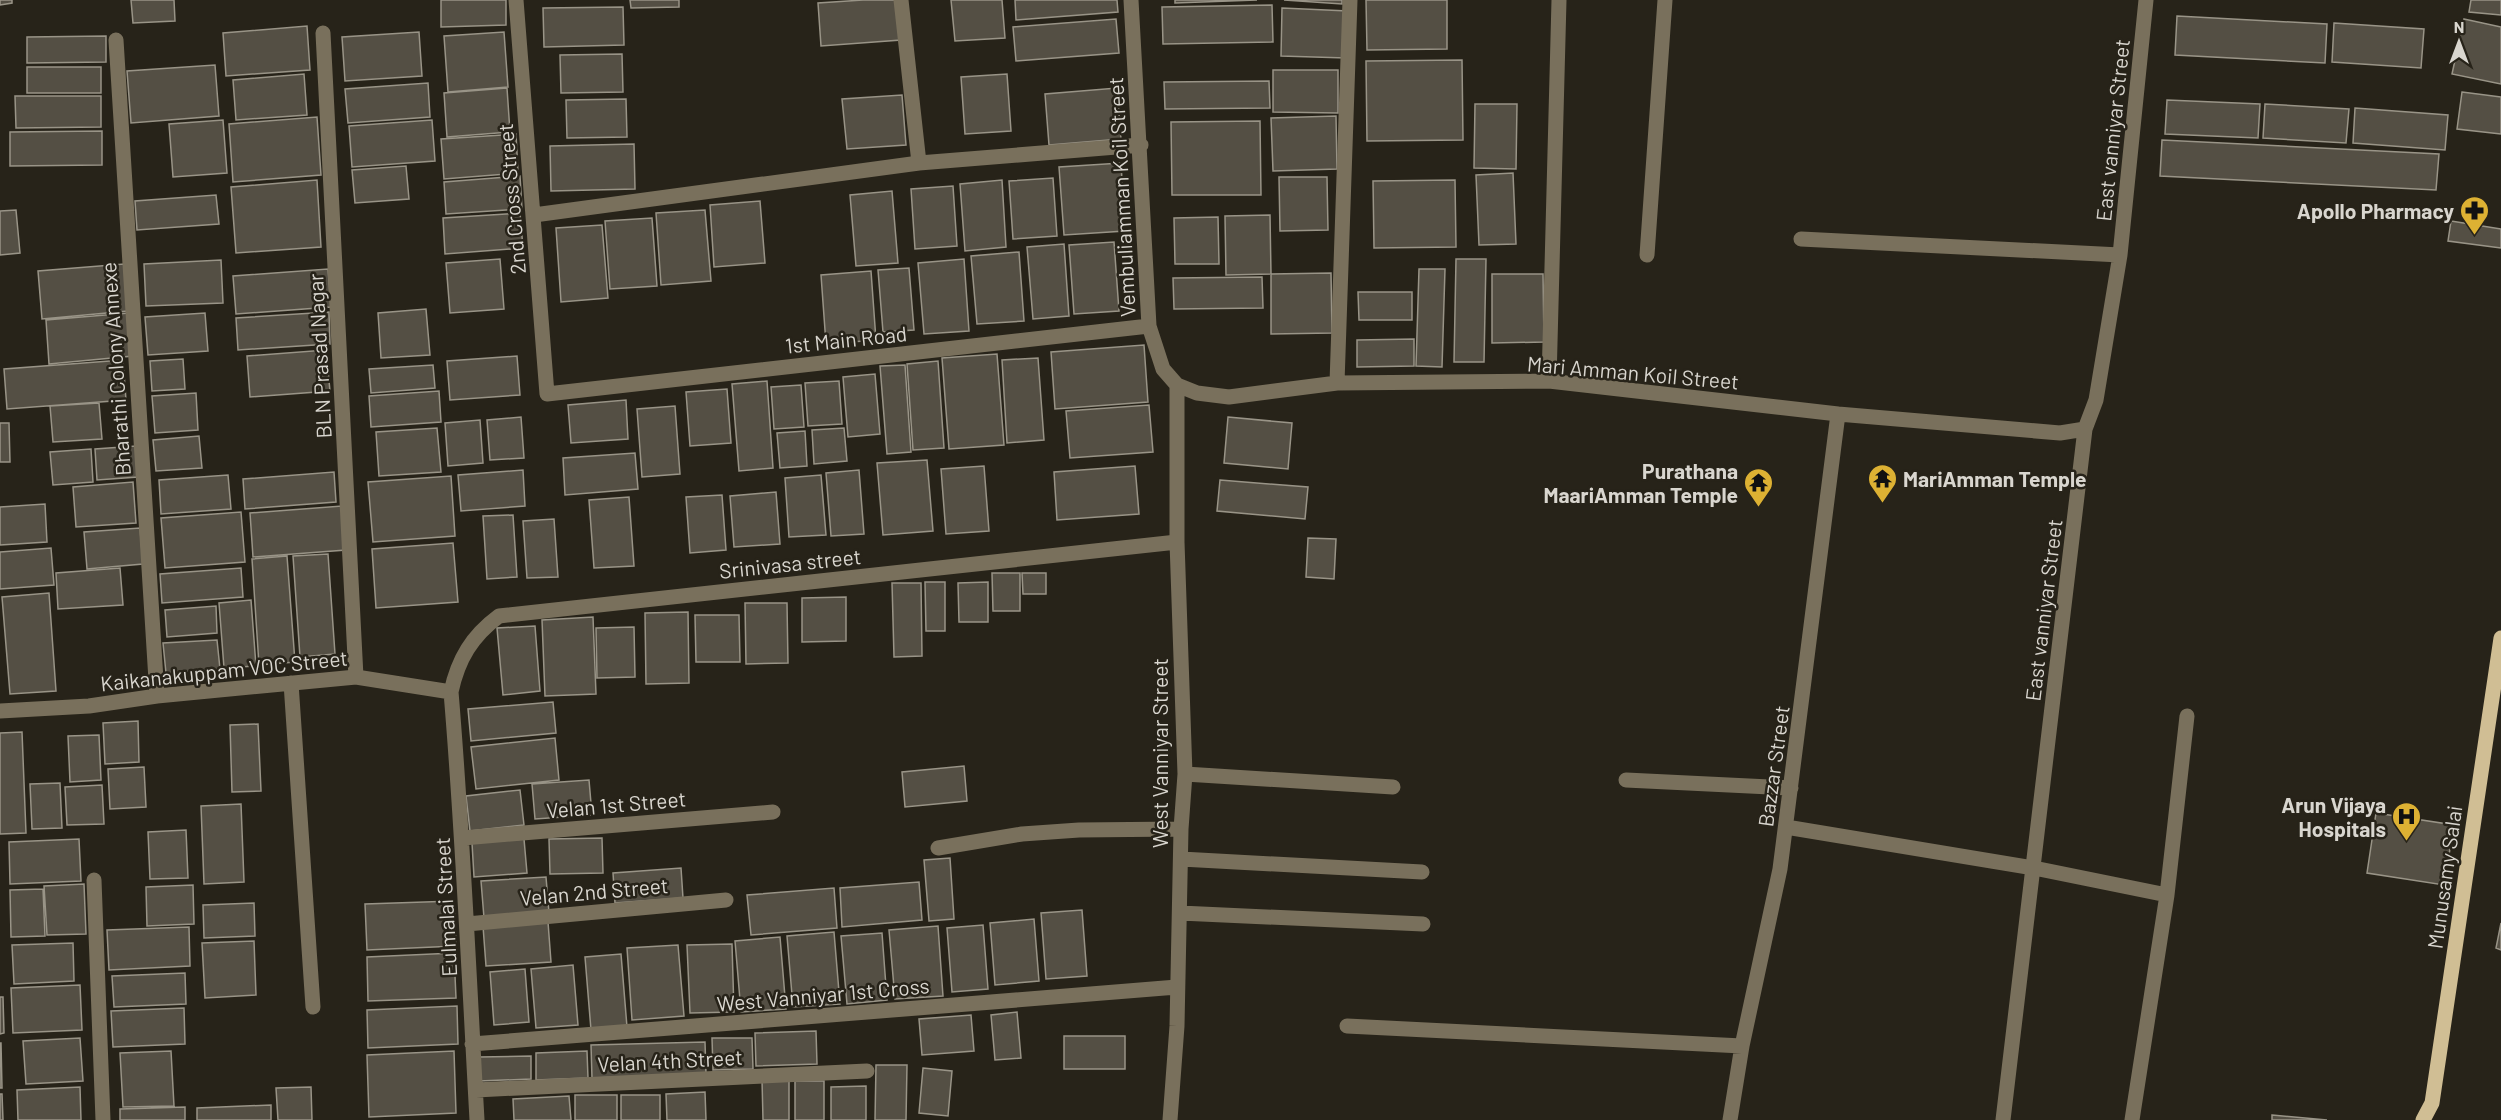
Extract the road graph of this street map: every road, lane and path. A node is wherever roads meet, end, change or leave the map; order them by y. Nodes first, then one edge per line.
1 (516, 0) edge
2 (901, 0) edge
3 (1131, 0) edge
4 (1350, 0) edge
5 (1559, 0) edge
6 (1665, 0) edge
7 (2146, 0) edge
8 (323, 33) dead end
9 (116, 40) dead end
10 (1141, 145) junction
11 (919, 163) junction
12 (534, 215) junction
13 (1801, 239) dead end
14 (1647, 255) dead end
15 (2120, 255) junction
16 (1149, 326) junction
17 (1549, 381) junction
18 (1337, 382) junction
19 (1177, 385) junction
20 (547, 394) joint
21 (1838, 414) junction
22 (2085, 429) junction
23 (1177, 542) junction
24 (2501, 638) edge
25 (356, 677) junction
26 (291, 683) junction
27 (451, 692) junction
28 (156, 696) junction
29 (0, 711) edge
30 (2187, 716) dead end
31 (1185, 774) junction
32 (1626, 780) dead end
33 (1393, 787) dead end
34 (1791, 788) junction
35 (773, 812) dead end
36 (1786, 827) junction
37 (1181, 829) junction
38 (463, 838) junction
39 (938, 848) dead end
40 (1181, 859) junction
41 (2034, 868) junction
42 (1422, 872) dead end
43 (94, 880) dead end
44 (2167, 895) junction
45 (726, 900) dead end
46 (1180, 913) junction
47 (467, 924) junction
48 (1423, 924) dead end
49 (1177, 987) junction
50 (313, 1007) dead end
51 (1347, 1026) dead end
52 (472, 1044) junction
53 (1742, 1046) junction
54 (867, 1071) dead end
55 (476, 1090) junction
56 (2432, 1103) junction
57 (103, 1120) edge
58 (477, 1120) edge
59 (1170, 1120) edge
60 (1730, 1120) edge
61 (2003, 1120) edge
62 (2132, 1120) edge
63 (2423, 1120) edge
64 (2436, 1120) edge

1 - 12 street, 2nd Cross Street
2 - 11 street
3 - 10 street, Vembuliamman Koil Street
4 - 18 street
5 - 17 street
6 - 14 street
7 - 15 street, East vanniyar Street
8 - 25 street, BLN Prasad Nagar
9 - 28 street, Bharathi Colony Annexe
10 - 11 street
10 - 16 street, Vembuliamman Koil Street
11 - 12 street
12 - 20 street, 2nd Cross Street
13 - 15 street
15 - 22 street, East vanniyar Street
16 - 19 street, Vembuliamman Koil Street
16 - 20 street, 1st Main Road
17 - 18 street, Mari Amman Koil Street
17 - 21 street, Mari Amman Koil Street
18 - 19 street, Mari Amman Koil Street
19 - 23 street, West Vanniyar Street
21 - 22 street, Mari Amman Koil Street
21 - 34 street, Bazzar Street
22 - 41 street, East vanniyar Street
23 - 27 street, Srinivasa street
23 - 31 street, West Vanniyar Street
24 - 56 main road, Munusamy Salai
25 - 26 street, Kaikanakuppam VOC Street
25 - 27 street, Kaikanakuppam VOC Street
26 - 28 street, Kaikanakuppam VOC Street
26 - 50 street
27 - 38 street, Eulmalai Street
28 - 29 street, Kaikanakuppam VOC Street
30 - 44 street
31 - 33 street
31 - 37 street, West Vanniyar Street
32 - 34 street
34 - 36 street, Bazzar Street
35 - 38 street, Velan 1st Street
36 - 41 street
36 - 53 street, Bazzar Street
37 - 39 street
37 - 40 street, West Vanniyar Street
38 - 47 street, Eulmalai Street
40 - 42 street
40 - 46 street, West Vanniyar Street
41 - 44 street
41 - 61 street, East vanniyar Street
43 - 57 street
44 - 62 street
45 - 47 street, Velan 2nd Street
46 - 48 street
46 - 49 street, West Vanniyar Street
47 - 52 street, Eulmalai Street
49 - 52 street, West Vanniyar 1st Cross
49 - 59 street, West Vanniyar Street
51 - 53 street
52 - 55 street, Eulmalai Street
53 - 60 street, Bazzar Street
54 - 55 street, Velan 4th Street
55 - 58 street, Eulmalai Street
56 - 63 main road, Munusamy Salai
56 - 64 main road

